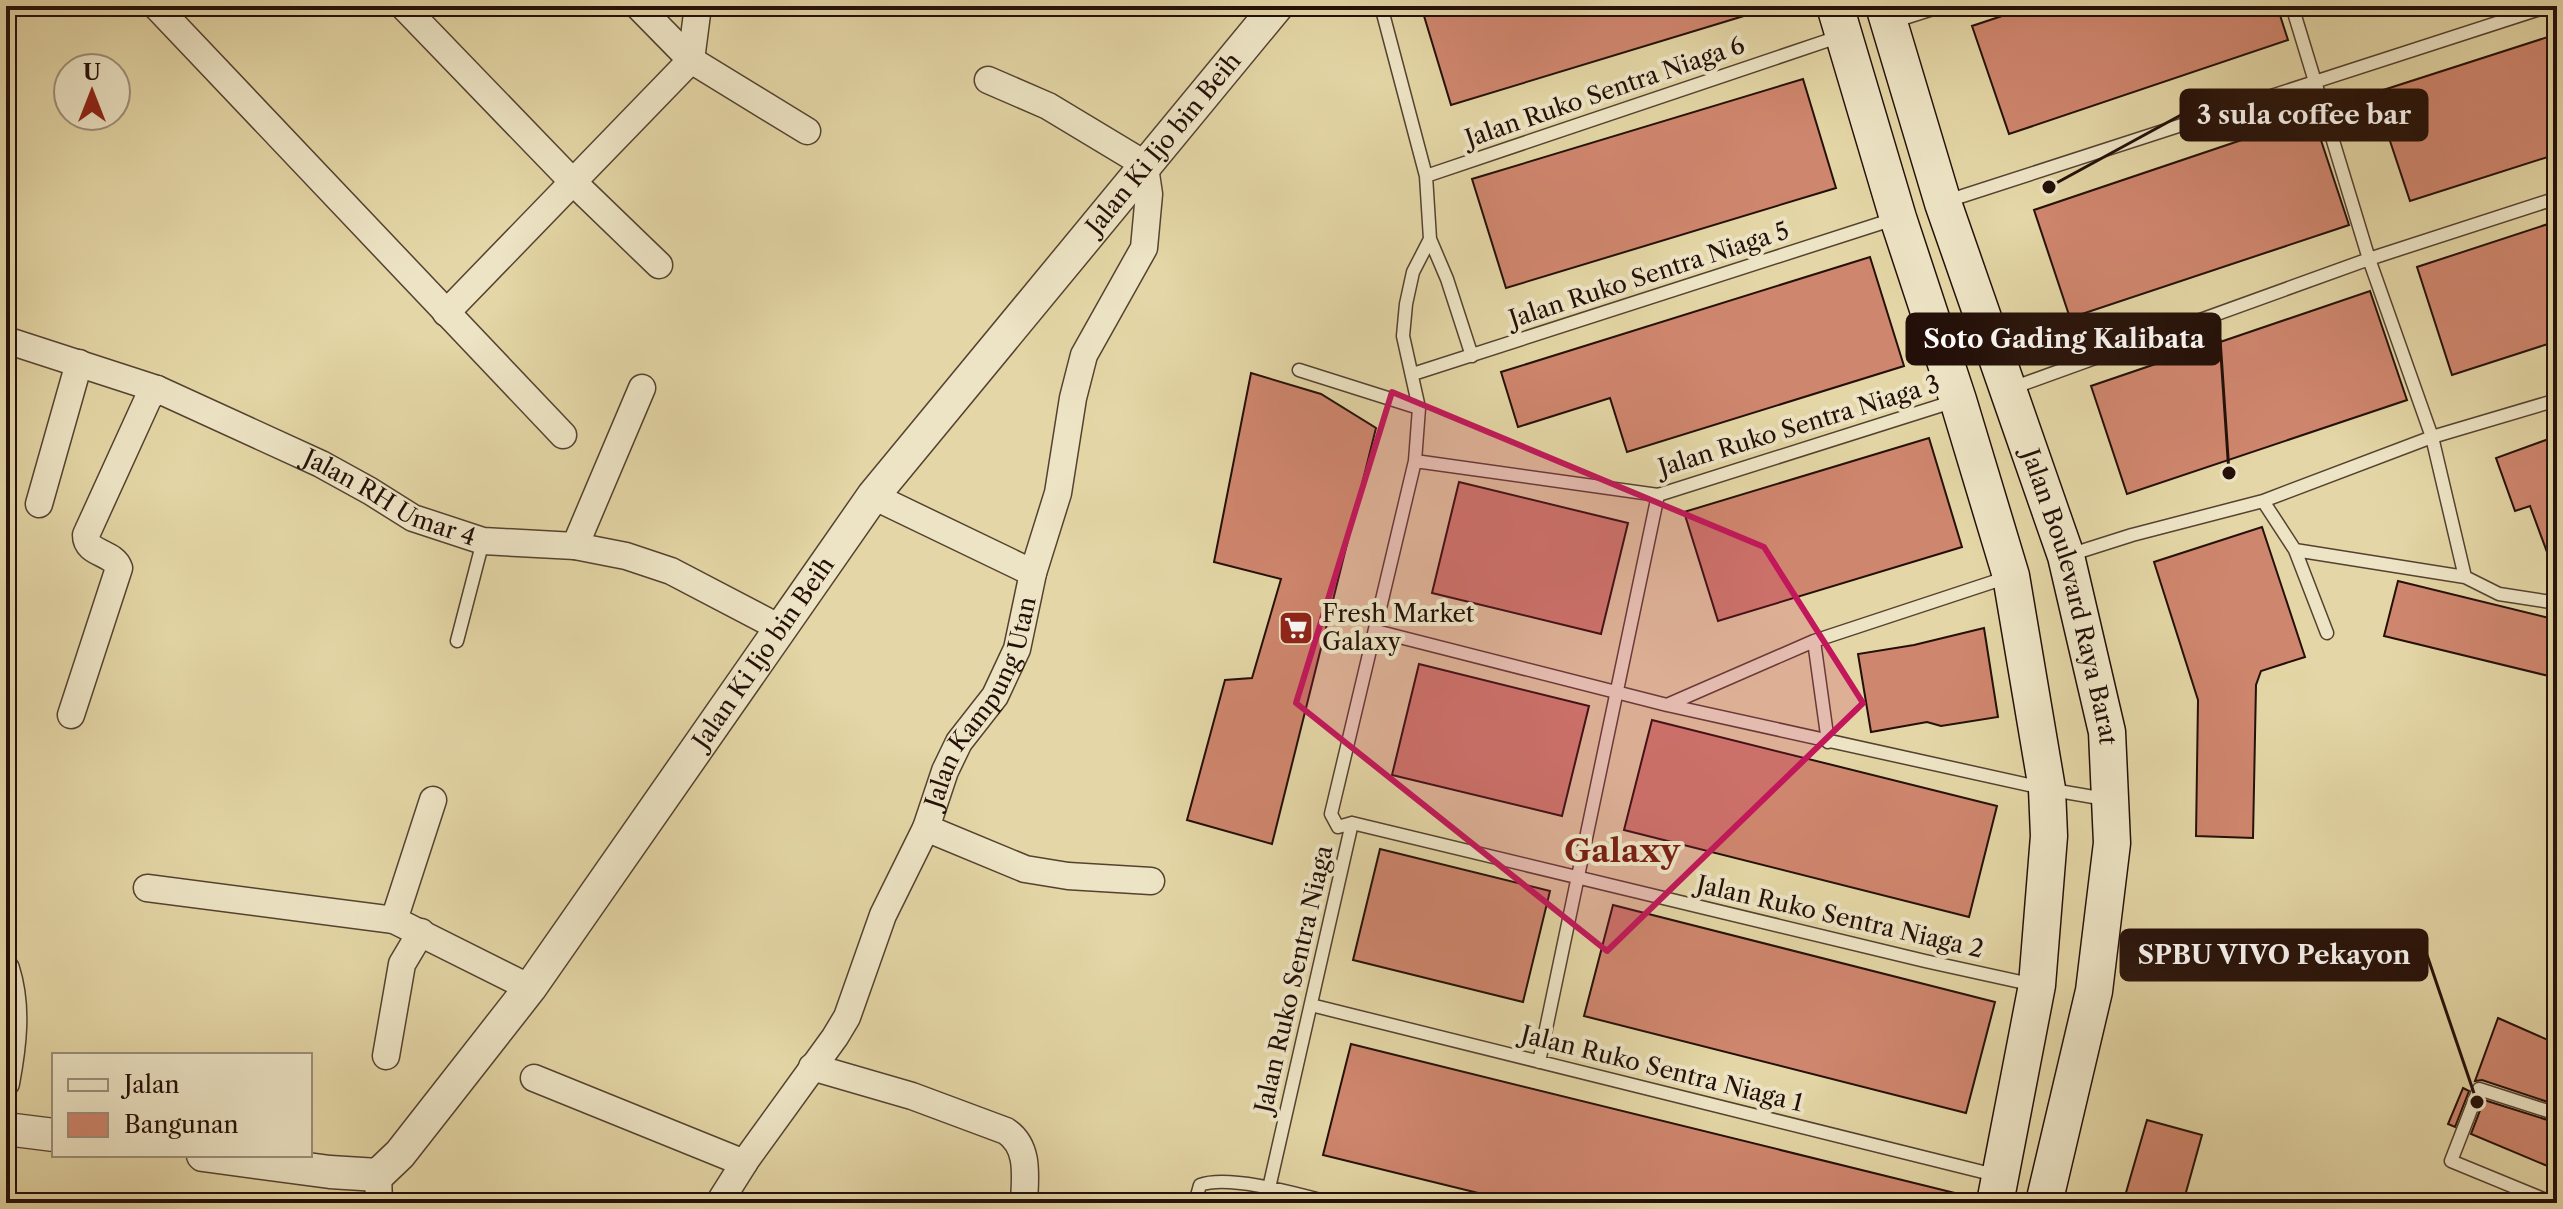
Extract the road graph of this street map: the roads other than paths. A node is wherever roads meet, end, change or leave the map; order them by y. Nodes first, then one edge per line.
1 (156, 6) edge
2 (403, 6) edge
3 (638, 6) edge
4 (698, 6) edge
5 (1277, 6) edge
6 (1381, 6) edge
7 (1942, 6) edge
8 (2292, 6) edge
9 (2549, 6) edge
10 (1887, 14) edge
11 (1840, 20) edge
12 (691, 60) junction
13 (988, 80) dead end
14 (2316, 81) junction
15 (807, 131) dead end
16 (1146, 166) junction
17 (1426, 176) junction
18 (573, 182) junction
19 (2557, 198) edge
20 (1943, 203) junction
21 (1898, 218) junction
22 (1430, 239) junction
23 (2369, 259) junction
24 (659, 265) dead end
25 (446, 313) junction
26 (6, 340) edge
27 (1472, 356) junction
28 (79, 363) junction
29 (1299, 370) dead end
30 (1413, 374) junction
31 (642, 388) dead end
32 (157, 389) junction
33 (2008, 390) junction
34 (1958, 400) junction
35 (2557, 400) edge
36 (1419, 408) junction
37 (563, 435) dead end
38 (2432, 437) junction
39 (1415, 461) junction
40 (1658, 495) junction
41 (873, 496) junction
42 (2263, 501) junction
43 (39, 504) dead end
44 (483, 541) junction
45 (575, 546) junction
46 (2295, 550) junction
47 (2066, 556) junction
48 (1033, 573) junction
49 (2011, 576) junction
50 (2465, 577) junction
51 (2557, 603) edge
52 (780, 628) junction
53 (1376, 631) junction
54 (2327, 633) dead end
55 (457, 641) dead end
56 (1814, 641) junction
57 (1616, 693) junction
58 (1667, 705) junction
59 (71, 715) dead end
60 (1828, 742) junction
61 (2047, 789) junction
62 (2109, 799) junction
63 (433, 800) dead end
64 (1352, 823) junction
65 (926, 828) junction
66 (1577, 878) junction
67 (1151, 881) dead end
68 (147, 888) dead end
69 (394, 920) junction
70 (421, 932) junction
71 (6, 969) edge
72 (2037, 985) junction
73 (530, 988) junction
74 (1311, 1005) junction
75 (386, 1056) dead end
76 (1539, 1062) junction
77 (812, 1067) junction
78 (534, 1078) dead end
79 (6, 1083) edge
80 (2557, 1114) edge
81 (6, 1129) edge
82 (52, 1135) edge
83 (218, 1157) edge
84 (744, 1163) junction
85 (1269, 1188) junction
86 (378, 1189) edge
87 (1998, 1190) edge
88 (719, 1203) edge
89 (1024, 1203) edge
90 (1195, 1203) edge
91 (1332, 1203) edge
92 (2044, 1203) edge
93 (2553, 1203) edge

1 - 25 street
2 - 18 street
3 - 12 street
4 - 12 street
5 - 16 street, Jalan Ki Ijo bin Beih
6 - 17 lane, Jalan Ruko Sentra Niaga
7 - 10 lane
8 - 14 lane
9 - 14 lane
10 - 20 main road, Jalan Boulevard Raya Barat
11 - 17 lane, Jalan Ruko Sentra Niaga 6
11 - 21 main road, Jalan Boulevard Raya Barat
12 - 15 street
12 - 18 street
13 - 16 street
14 - 20 lane
14 - 23 lane
16 - 41 street, Jalan Ki Ijo bin Beih
16 - 48 street, Jalan Kampung Utan
17 - 22 lane, Jalan Ruko Sentra Niaga
18 - 24 street
18 - 25 street
19 - 23 lane
20 - 21 main road
20 - 33 main road, Jalan Boulevard Raya Barat
21 - 27 lane, Jalan Ruko Sentra Niaga 5
21 - 34 main road, Jalan Boulevard Raya Barat
22 - 27 lane
22 - 30 lane, Jalan Ruko Sentra Niaga
23 - 33 lane
23 - 38 lane
25 - 37 street
26 - 28 street, Jalan RH Umar 4
27 - 30 lane, Jalan Ruko Sentra Niaga 5
28 - 32 street, Jalan RH Umar 4
28 - 43 street
29 - 36 lane
30 - 36 lane, Jalan Ruko Sentra Niaga
31 - 45 street
32 - 44 street, Jalan RH Umar 4
32 - 59 street
33 - 47 main road, Jalan Boulevard Raya Barat
34 - 40 lane, Jalan Ruko Sentra Niaga 3
34 - 49 main road, Jalan Boulevard Raya Barat
35 - 38 lane
36 - 39 lane, Jalan Ruko Sentra Niaga
38 - 42 lane
38 - 50 lane
39 - 40 lane, Jalan Ruko Sentra Niaga 3
39 - 53 lane, Jalan Ruko Sentra Niaga
40 - 57 lane
41 - 48 street
41 - 52 street, Jalan Ki Ijo bin Beih
42 - 46 lane
42 - 47 lane
44 - 45 street, Jalan RH Umar 4
44 - 55 lane
45 - 52 street, Jalan RH Umar 4
46 - 50 lane
46 - 54 lane
47 - 62 main road, Jalan Boulevard Raya Barat
48 - 65 street, Jalan Kampung Utan
49 - 56 lane
49 - 61 main road, Jalan Boulevard Raya Barat
50 - 51 lane
52 - 73 street, Jalan Ki Ijo bin Beih
53 - 57 lane
53 - 64 lane, Jalan Ruko Sentra Niaga
56 - 58 lane
56 - 60 lane
57 - 58 lane
57 - 66 lane
58 - 60 lane
60 - 61 lane
61 - 62 lane
61 - 72 main road, Jalan Boulevard Raya Barat
62 - 92 main road, Jalan Boulevard Raya Barat
63 - 69 street
64 - 66 lane, Jalan Ruko Sentra Niaga 2
64 - 74 lane, Jalan Ruko Sentra Niaga
65 - 67 street
65 - 77 street, Jalan Kampung Utan
66 - 72 lane, Jalan Ruko Sentra Niaga 2
66 - 76 lane
68 - 69 street
69 - 70 street
70 - 73 street
70 - 75 street
71 - 79 street
72 - 87 main road, Jalan Boulevard Raya Barat
73 - 86 street, Jalan Ki Ijo bin Beih
74 - 76 lane, Jalan Ruko Sentra Niaga 1
74 - 85 lane, Jalan Ruko Sentra Niaga
76 - 87 lane, Jalan Ruko Sentra Niaga 1
77 - 84 street, Jalan Kampung Utan
77 - 89 street
78 - 84 street
80 - 93 lane
81 - 82 street
83 - 86 street, Jalan Ki Ijo bin Beih
84 - 88 street, Jalan Kampung Utan
85 - 90 lane
85 - 91 lane

